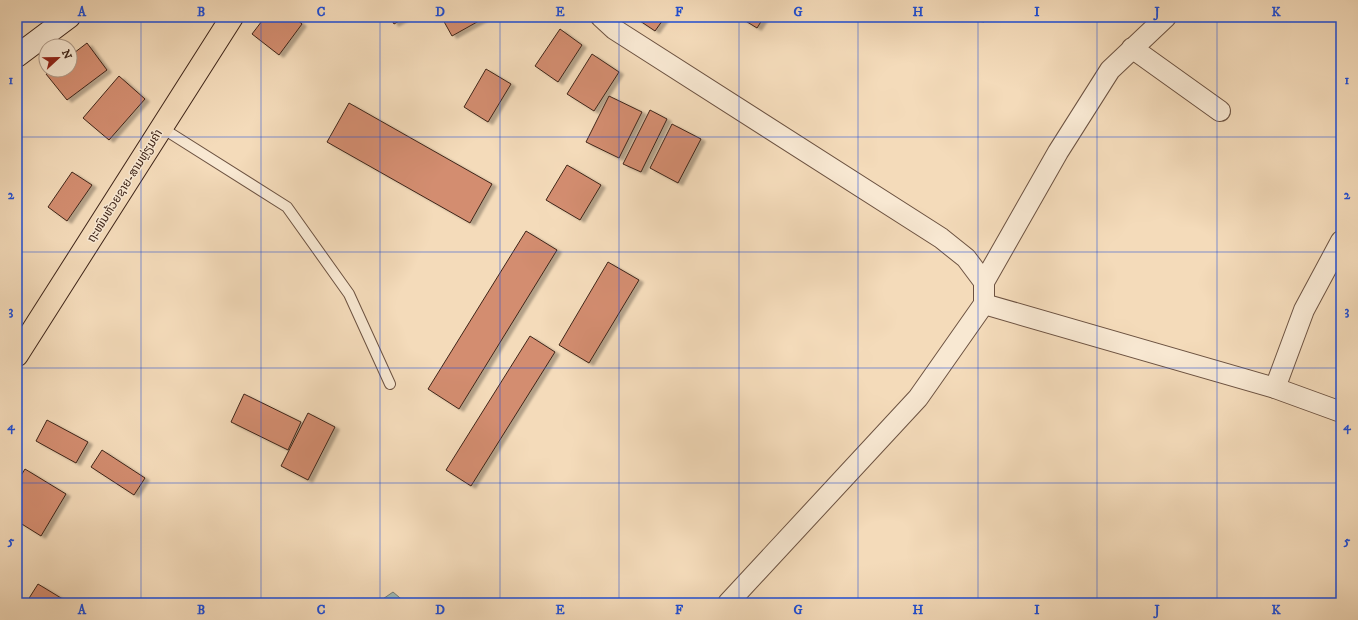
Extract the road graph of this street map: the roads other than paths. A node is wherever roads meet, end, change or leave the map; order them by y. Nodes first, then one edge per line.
1 (69, 17) edge
2 (232, 17) edge
3 (601, 17) edge
4 (1166, 17) edge
5 (1132, 48) junction
6 (17, 56) edge
7 (1220, 111) dead end
8 (162, 128) junction
9 (1341, 241) edge
10 (984, 282) junction
11 (984, 304) junction
12 (17, 355) edge
13 (390, 384) dead end
14 (1275, 388) junction
15 (1341, 412) edge
16 (728, 603) edge

1 - 6 main road
2 - 8 main road, ຖະໜົນຫ້ວຍຊາຍ-ສາມຫຼ່ຽມຄຳ
3 - 10 street
4 - 5 street
5 - 7 street
5 - 10 street
8 - 12 main road, ຖະໜົນຫ້ວຍຊາຍ-ສາມຫຼ່ຽມຄຳ
8 - 13 lane
9 - 14 street
10 - 11 street
11 - 14 street
11 - 16 street
14 - 15 street

